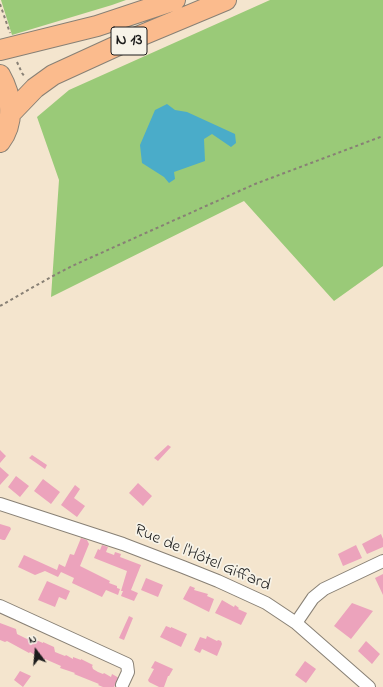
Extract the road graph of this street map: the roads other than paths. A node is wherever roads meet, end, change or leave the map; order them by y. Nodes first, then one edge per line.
1 (175, 0) edge
2 (226, 0) edge
3 (9, 48) edge
4 (0, 75) edge
5 (10, 114) junction
6 (0, 142) edge
7 (0, 504) edge
8 (383, 561) edge
9 (0, 606) edge
10 (296, 623) junction
11 (122, 685) dead end
12 (369, 687) edge

1 - 3 highway, N 13
2 - 5 highway, N 13
4 - 5 highway
5 - 6 highway
7 - 10 street, Rue de l'Hôtel Giffard
8 - 10 street
9 - 11 street
10 - 12 street, Rue de l'Hôtel Giffard

